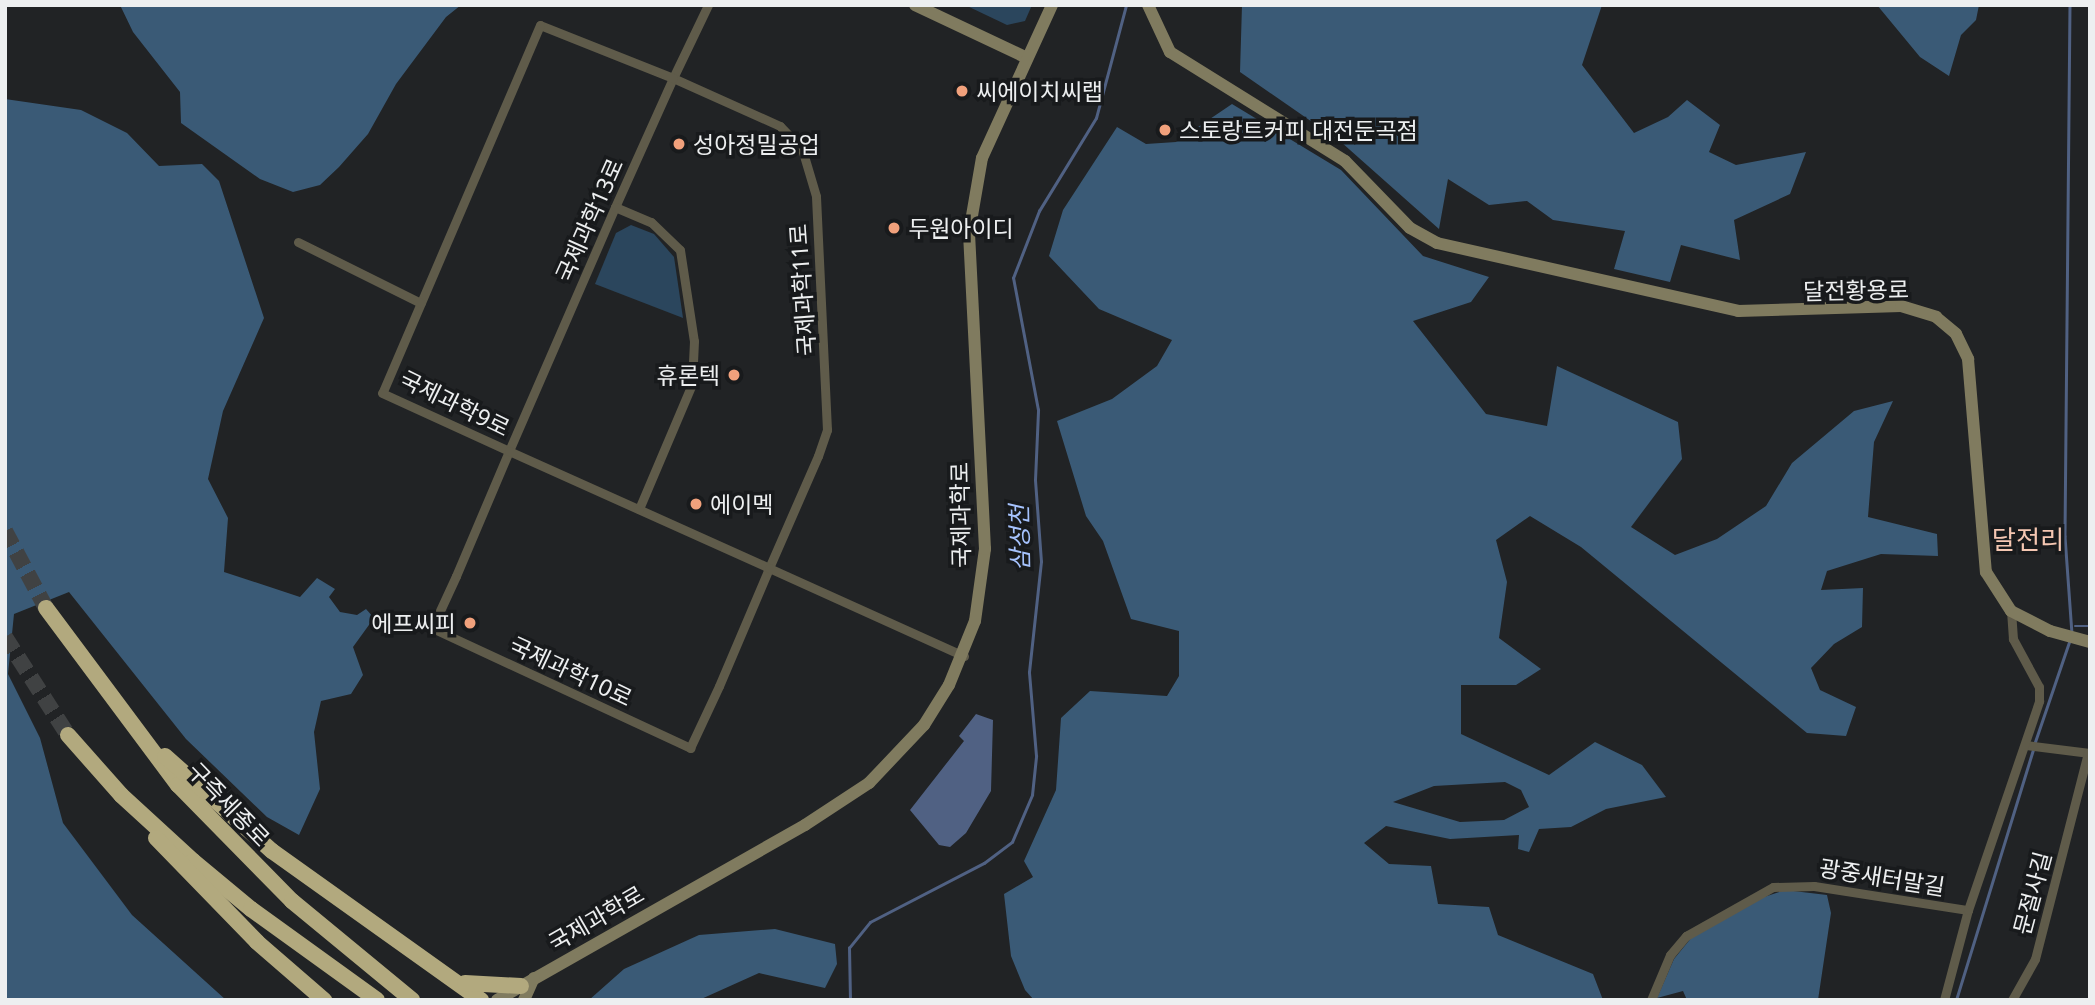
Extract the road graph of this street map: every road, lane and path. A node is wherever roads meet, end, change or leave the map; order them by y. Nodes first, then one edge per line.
1 (708, 5) edge
2 (915, 5) edge
3 (1052, 5) edge
4 (1148, 5) edge
5 (1027, 58) junction
6 (673, 78) junction
7 (615, 207) junction
8 (298, 243) dead end
9 (421, 303) junction
10 (509, 451) junction
11 (639, 509) junction
12 (769, 568) junction
13 (46, 608) tunnel mouth
14 (2011, 611) junction
15 (2084, 641) edge
16 (964, 656) junction
17 (136, 730) junction
18 (68, 735) tunnel mouth
19 (2026, 746) junction
20 (2089, 753) edge
21 (2085, 792) edge
22 (121, 795) junction
23 (1968, 909) junction
24 (448, 976) junction
25 (526, 988) edge
26 (324, 1000) edge
27 (377, 1000) edge
28 (412, 1000) edge
29 (481, 1000) edge
30 (496, 1000) edge
31 (1651, 1000) edge
32 (1944, 1000) edge
33 (2012, 1000) edge

1 - 6 street, 국제과학13로
2 - 5 street
3 - 5 street, 국제과학로
4 - 14 street, 달전황용로
5 - 16 street, 국제과학로
6 - 7 street, 국제과학13로
6 - 9 street, 국제과학9로
6 - 12 street, 국제과학11로
7 - 10 street, 국제과학13로
7 - 11 street
8 - 9 street
9 - 10 street, 국제과학9로
10 - 11 street, 국제과학9로
10 - 12 street, 국제과학10로
11 - 12 street, 국제과학9로
12 - 16 street, 국제과학9로
13 - 17 highway, 구즉세종로
14 - 15 street
14 - 19 street, 광중새터말길
16 - 25 street, 국제과학로
17 - 24 highway
17 - 28 highway, 구즉세종로
18 - 22 highway
19 - 20 street
19 - 23 street, 광중새터말길
20 - 21 street, 문절사길
21 - 33 street, 문절사길
22 - 26 highway
22 - 27 highway
23 - 31 street, 광중새터말길
23 - 32 street
24 - 25 highway
24 - 29 highway
25 - 30 street, 국제과학로

